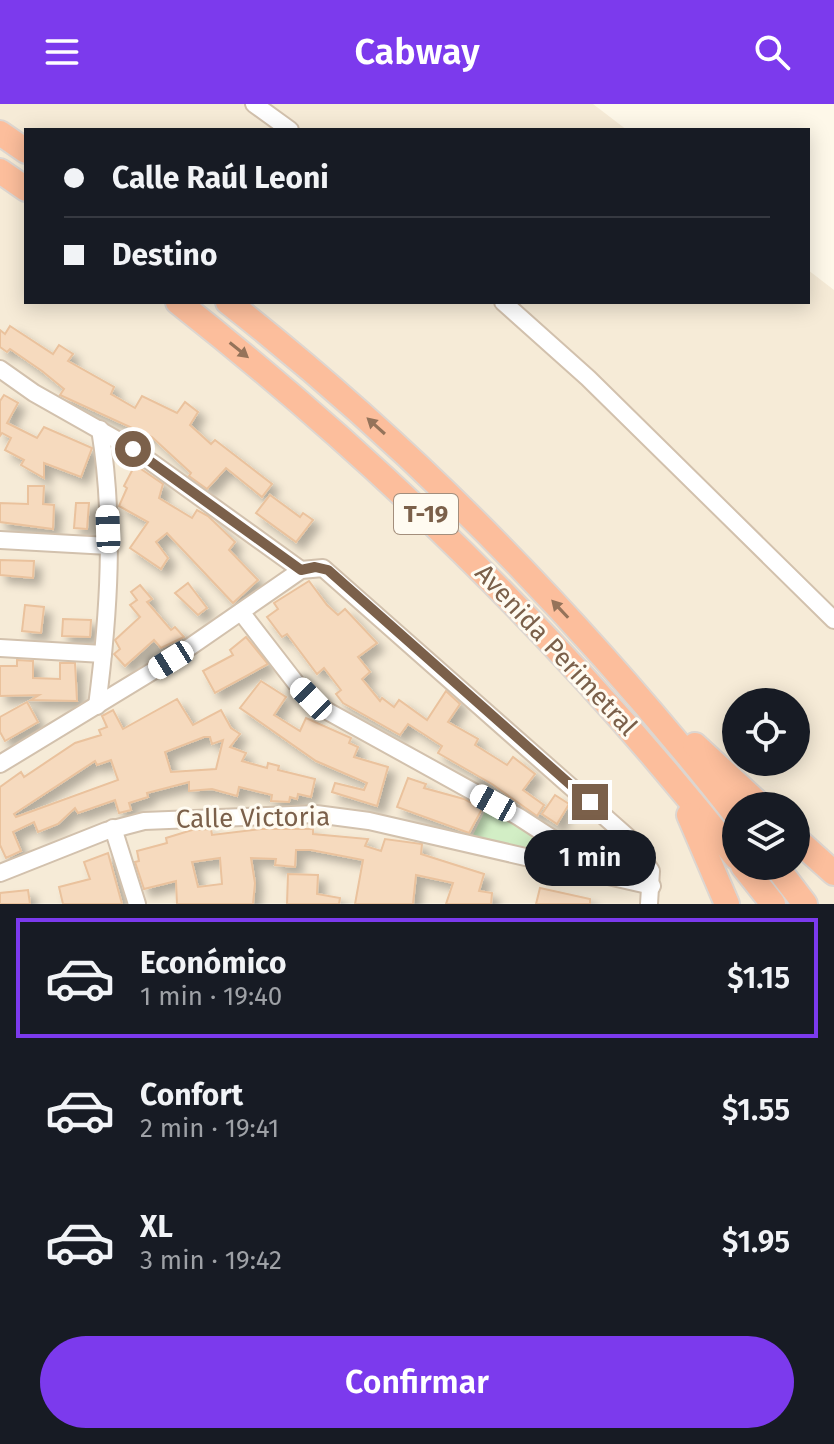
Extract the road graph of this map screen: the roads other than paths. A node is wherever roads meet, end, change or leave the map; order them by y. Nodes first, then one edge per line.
1 (254, 104) edge
2 (287, 128) edge
3 (0, 133) edge
4 (24, 150) edge
5 (0, 171) edge
6 (24, 188) edge
7 (180, 304) edge
8 (230, 304) edge
9 (505, 304) edge
10 (0, 369) edge
11 (100, 429) junction
12 (0, 540) edge
13 (109, 546) junction
14 (301, 570) junction
15 (241, 612) junction
16 (834, 620) edge
17 (0, 648) edge
18 (103, 654) junction
19 (613, 667) junction
20 (97, 706) junction
21 (651, 751) junction
22 (0, 764) edge
23 (746, 792) edge
24 (722, 798) edge
25 (113, 828) junction
26 (722, 840) edge
27 (810, 852) edge
28 (0, 873) edge
29 (834, 873) edge
30 (612, 878) junction
31 (754, 880) edge
32 (787, 880) edge
33 (652, 886) junction
34 (137, 904) edge
35 (649, 904) edge
36 (727, 904) edge
37 (773, 904) edge
38 (805, 904) edge

1 - 2 street
3 - 4 highway
5 - 6 highway
7 -> 21 highway, Avenida Perimetral / T-19
19 -> 8 highway, Avenida Perimetral / T-19
9 - 16 street
10 - 11 street
11 - 13 street
11 - 14 street
12 - 13 street
13 - 18 street
14 - 15 street
14 - 33 street
15 - 20 street
15 - 30 street
17 - 18 street
18 - 20 street
19 - 23 highway
19 - 24 highway, Avenida Perimetral / T-19
20 - 22 street
21 - 26 highway, Avenida Perimetral / T-19
21 - 36 highway
25 - 28 street, Calle Victoria
25 - 30 street, Calle Victoria
25 - 34 street
27 - 29 highway
30 - 33 street, Calle Victoria
31 - 37 highway
32 - 38 highway
33 - 35 street

